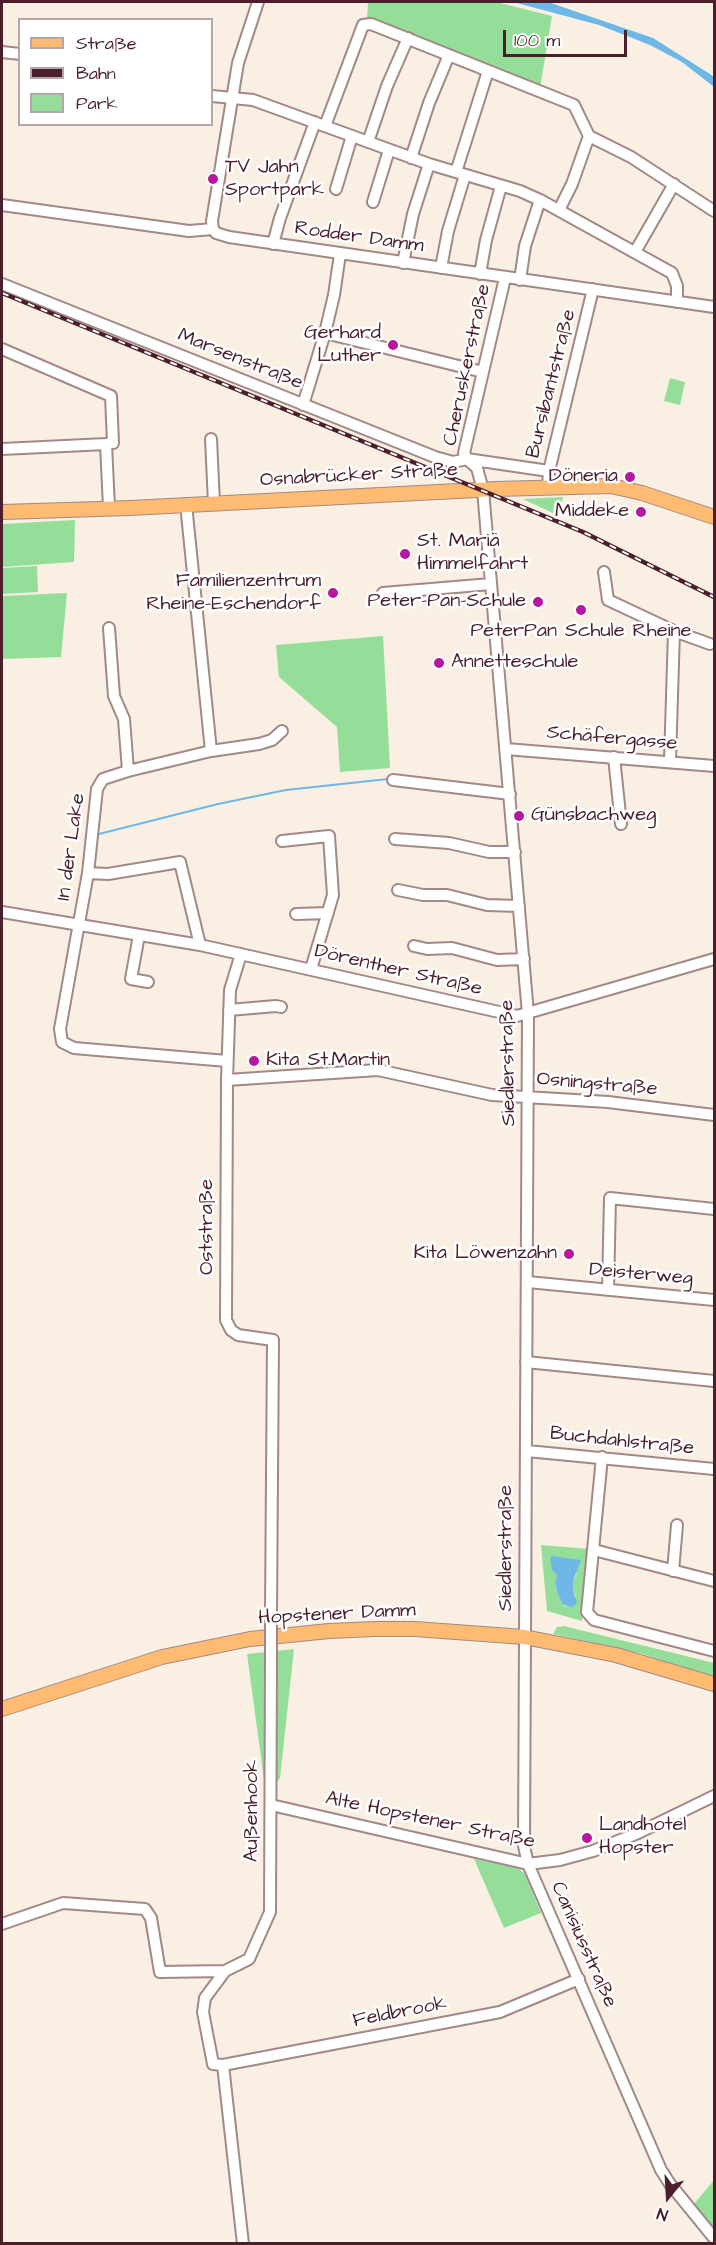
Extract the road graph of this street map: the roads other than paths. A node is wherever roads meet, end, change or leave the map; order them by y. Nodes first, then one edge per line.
1 (258, 2) edge
2 (408, 38) junction
3 (2, 52) edge
4 (18, 54) edge
5 (449, 55) junction
6 (488, 71) junction
7 (213, 96) edge
8 (231, 99) junction
9 (320, 124) junction
10 (352, 136) junction
11 (589, 136) junction
12 (368, 142) junction
13 (389, 150) junction
14 (411, 158) junction
15 (429, 164) junction
16 (460, 174) junction
17 (674, 184) junction
18 (501, 186) junction
19 (336, 189) dead end
20 (540, 200) junction
21 (373, 202) dead end
22 (2, 205) edge
23 (559, 210) junction
24 (714, 211) edge
25 (213, 229) junction
26 (273, 244) junction
27 (635, 252) junction
28 (340, 254) junction
29 (403, 263) junction
30 (441, 268) junction
31 (480, 274) junction
32 (505, 278) junction
33 (520, 279) junction
34 (2, 284) edge
35 (593, 289) junction
36 (677, 302) junction
37 (714, 307) edge
38 (325, 333) junction
39 (2, 349) edge
40 (483, 372) junction
41 (303, 405) junction
42 (211, 439) dead end
43 (105, 444) junction
44 (2, 449) edge
45 (467, 459) junction
46 (549, 471) junction
47 (548, 487) junction
48 (483, 490) junction
49 (214, 503) junction
50 (186, 504) junction
51 (109, 507) junction
52 (2, 512) edge
53 (714, 517) edge
54 (604, 572) dead end
55 (490, 584) junction
56 (383, 593) dead end
57 (109, 628) dead end
58 (674, 631) junction
59 (710, 645) dead end
60 (282, 731) dead end
61 (506, 749) junction
62 (211, 751) junction
63 (614, 757) junction
64 (670, 762) junction
65 (714, 766) edge
66 (128, 771) junction
67 (393, 780) dead end
68 (510, 794) junction
69 (621, 824) dead end
70 (395, 839) dead end
71 (282, 841) dead end
72 (515, 852) junction
73 (88, 873) junction
74 (398, 890) dead end
75 (519, 906) junction
76 (2, 912) edge
77 (328, 913) junction
78 (296, 914) dead end
79 (78, 925) junction
80 (139, 935) junction
81 (200, 945) junction
82 (414, 946) dead end
83 (240, 954) junction
84 (524, 959) junction
85 (714, 959) edge
86 (311, 969) junction
87 (148, 982) dead end
88 (281, 1007) dead end
89 (229, 1010) junction
90 (528, 1014) junction
91 (227, 1061) junction
92 (226, 1080) junction
93 (529, 1098) junction
94 (714, 1115) edge
95 (714, 1209) edge
96 (528, 1282) junction
97 (608, 1290) junction
98 (714, 1300) edge
99 (273, 1340) joint
100 (526, 1362) junction
101 (714, 1381) edge
102 (527, 1451) junction
103 (602, 1457) junction
104 (714, 1469) edge
105 (677, 1525) dead end
106 (594, 1550) junction
107 (673, 1571) junction
108 (714, 1581) edge
109 (524, 1637) junction
110 (714, 1651) edge
111 (714, 1684) edge
112 (2, 1709) edge
113 (714, 1796) edge
114 (271, 1805) junction
115 (528, 1864) junction
116 (2, 1924) edge
117 (225, 1971) junction
118 (579, 1978) junction
119 (223, 2065) junction
120 (714, 2238) edge
121 (243, 2244) edge

1 - 8 street
2 - 5 street
2 - 9 street
2 - 12 street
3 - 4 street
5 - 6 street
5 - 14 street
6 - 11 street
6 - 16 street
7 - 8 street
8 - 9 street
8 - 25 street
9 - 10 street
9 - 26 street
10 - 12 street
10 - 19 street
11 - 17 street
11 - 23 street
12 - 13 street
13 - 14 street
13 - 21 street
14 - 15 street
15 - 16 street
15 - 29 street
16 - 18 street
16 - 30 street
17 - 24 street
17 - 27 street
18 - 20 street
18 - 31 street
20 - 23 street
20 - 33 street
22 - 25 street, Rodder Damm
23 - 27 street
25 - 26 street, Rodder Damm
26 - 28 street, Rodder Damm
27 - 36 street
28 - 29 street, Rodder Damm
28 - 38 street
29 - 30 street, Rodder Damm
30 - 31 street, Rodder Damm
31 - 32 street, Rodder Damm
32 - 33 street, Rodder Damm
32 - 40 street, Cheruskerstraße
33 - 35 street, Rodder Damm
34 - 41 street, Marsenstraße
35 - 36 street, Rodder Damm
35 - 46 street, Bursibantstraße
36 - 37 street, Rodder Damm
38 - 40 street
38 - 41 street
39 - 43 street
40 - 45 street, Cheruskerstraße
41 - 45 street, Marsenstraße
42 - 49 street
43 - 44 street
43 - 51 street
45 - 46 street, Osnabrücker Straße
45 - 48 street, Cheruskerstraße
46 - 47 street, Bursibantstraße
47 - 48 main road, Osnabrücker Straße
47 - 53 main road, Osnabrücker Straße
48 - 49 main road, Osnabrücker Straße
48 - 55 street, Siedlerstraße
49 - 50 main road, Osnabrücker Straße
50 - 51 main road, Osnabrücker Straße
50 - 62 street
51 - 52 main road, Osnabrücker Straße
54 - 58 street
55 - 56 street
55 - 61 street, Siedlerstraße
57 - 66 street
58 - 59 street
58 - 64 street
60 - 62 street, In der Lake
61 - 63 street, Schäfergasse
61 - 68 street, Siedlerstraße
62 - 66 street, In der Lake
63 - 64 street, Schäfergasse
63 - 69 street
64 - 65 street, Schäfergasse
66 - 73 street, In der Lake
67 - 68 street
68 - 72 street, Siedlerstraße
70 - 72 street
71 - 77 street
72 - 75 street, Siedlerstraße
73 - 79 street, In der Lake
73 - 81 street
74 - 75 street
75 - 84 street, Siedlerstraße
76 - 79 street, Dörenther Straße
77 - 78 street
77 - 86 street
79 - 80 street, Dörenther Straße
79 - 91 street, In der Lake
80 - 81 street, Dörenther Straße
80 - 87 street
81 - 83 street, Dörenther Straße
82 - 84 street
83 - 86 street, Dörenther Straße
83 - 89 street, Oststraße
84 - 90 street, Siedlerstraße
85 - 90 street, Dörenther Straße
86 - 90 street, Dörenther Straße
88 - 89 street
89 - 91 street, Oststraße
90 - 93 street, Siedlerstraße
91 - 92 street, Oststraße
92 - 93 street, Osningstraße
92 - 99 street, Oststraße
93 - 94 street, Osningstraße
93 - 96 street, Siedlerstraße
95 - 97 street
96 - 97 street, Deisterweg
96 - 100 street, Siedlerstraße
97 - 98 street, Deisterweg
99 - 114 street, Außenhook, bridge
100 - 101 street
100 - 102 street, Siedlerstraße
102 - 103 street, Buchdahlstraße
102 - 109 street, Siedlerstraße
103 - 104 street, Buchdahlstraße
103 - 106 street
105 - 107 street
106 - 107 street
106 - 110 street
107 - 108 street
109 - 111 main road, Hopstener Damm
109 - 112 main road, Hopstener Damm
109 - 115 street, Canisiusstraße
113 - 115 street, Alte Hopstener Straße
114 - 115 street, Alte Hopstener Straße
114 - 117 street, Außenhook
115 - 118 street, Canisiusstraße
116 - 117 street
117 - 119 street, Außenhook
118 - 119 street, Feldbrook
118 - 120 street, Canisiusstraße
119 - 121 street, Außenhook

